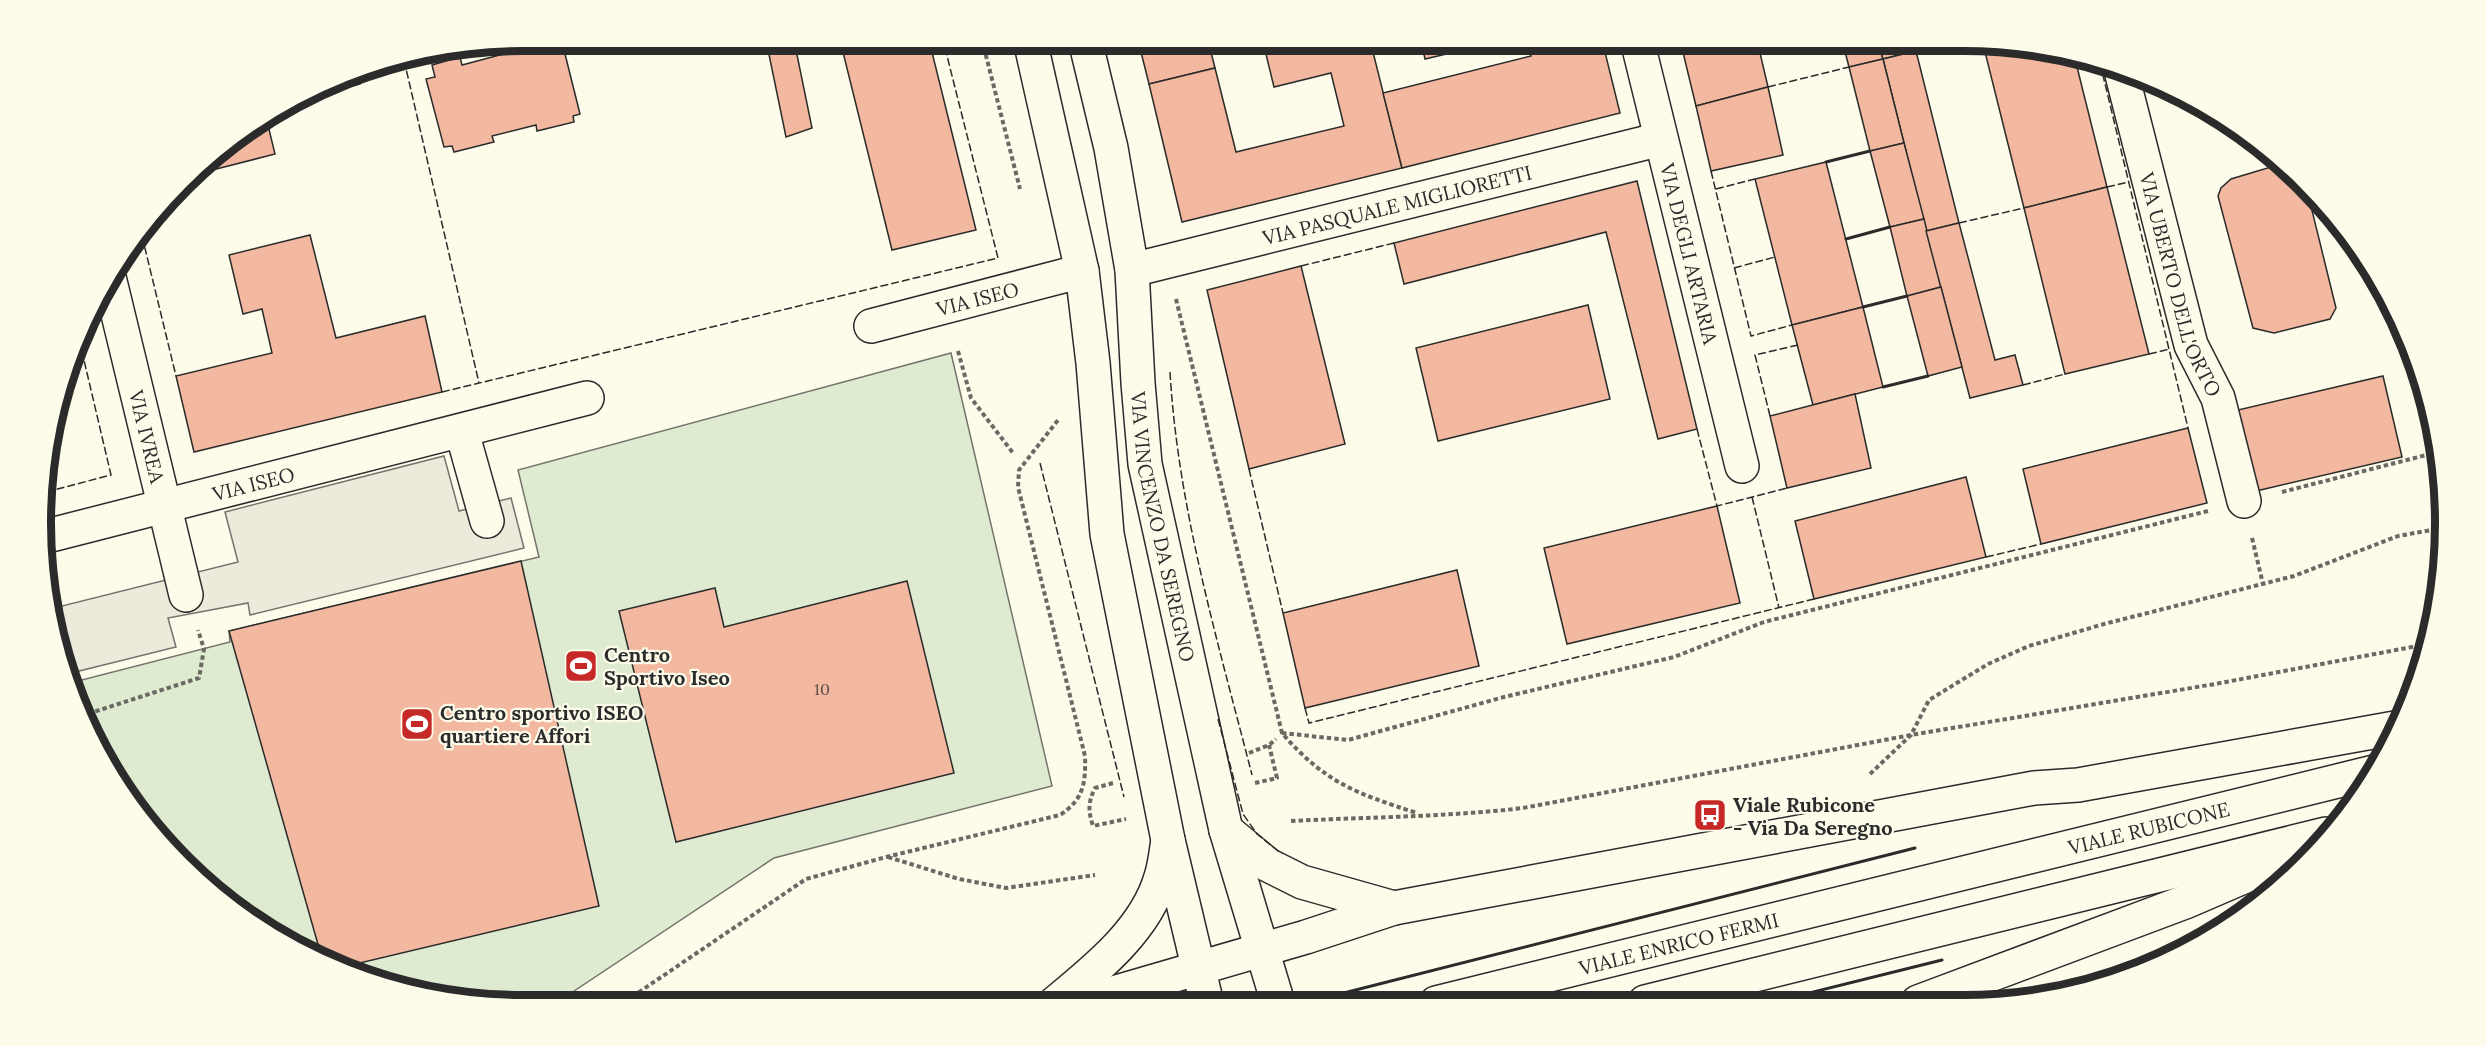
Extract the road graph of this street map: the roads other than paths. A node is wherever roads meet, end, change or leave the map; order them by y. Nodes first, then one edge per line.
1 (1032, 51) edge
2 (1088, 51) edge
3 (1641, 51) edge
4 (2123, 79) edge
5 (1661, 139) junction
6 (1132, 270) junction
7 (1082, 271) junction
8 (112, 290) edge
9 (871, 326) dead end
10 (587, 398) dead end
11 (462, 432) junction
12 (1742, 466) dead end
13 (2244, 501) road end
14 (164, 507) junction
15 (486, 521) dead end
16 (51, 535) edge
17 (186, 595) road end
18 (2387, 729) edge
19 (2362, 775) edge
20 (1226, 830) junction
21 (2316, 836) edge
22 (1168, 840) junction
23 (2301, 852) edge
24 (1923, 881) joint
25 (1394, 908) junction
26 (1264, 950) junction
27 (1198, 969) junction
28 (1065, 995) edge
29 (1107, 995) edge
30 (1204, 995) edge
31 (1276, 995) edge
32 (1468, 995) edge
33 (1673, 995) edge
34 (1937, 995) edge

1 - 7 main road
2 - 6 main road, VIA VINCENZO DA SEREGNO
3 - 5 main road, VIA DEGLI ARTARIA
4 - 13 main road, VIA UBERTO DELL'ORTO
5 - 6 main road, VIA PASQUALE MIGLIORETTI
5 - 12 main road, VIA DEGLI ARTARIA
6 - 20 main road, VIA VINCENZO DA SEREGNO
7 - 9 main road, VIA ISEO
7 - 22 main road
8 - 14 main road, VIA IVREA
10 - 11 main road, VIA ISEO
11 - 14 main road, VIA ISEO
11 - 15 main road
14 - 16 main road, VIA ISEO
14 - 17 main road, VIA IVREA
18 - 25 main road
19 - 24 main road, VIALE RUBICONE
20 - 25 main road
20 - 26 main road, VIA VINCENZO DA SEREGNO
21 - 33 main road
22 - 27 main road
22 - 28 main road
23 - 34 main road
24 - 32 main road, VIALE ENRICO FERMI
25 - 26 main road
26 - 27 main road
26 - 31 main road, VIA VINCENZO DA SEREGNO
27 - 29 main road
27 - 30 main road

